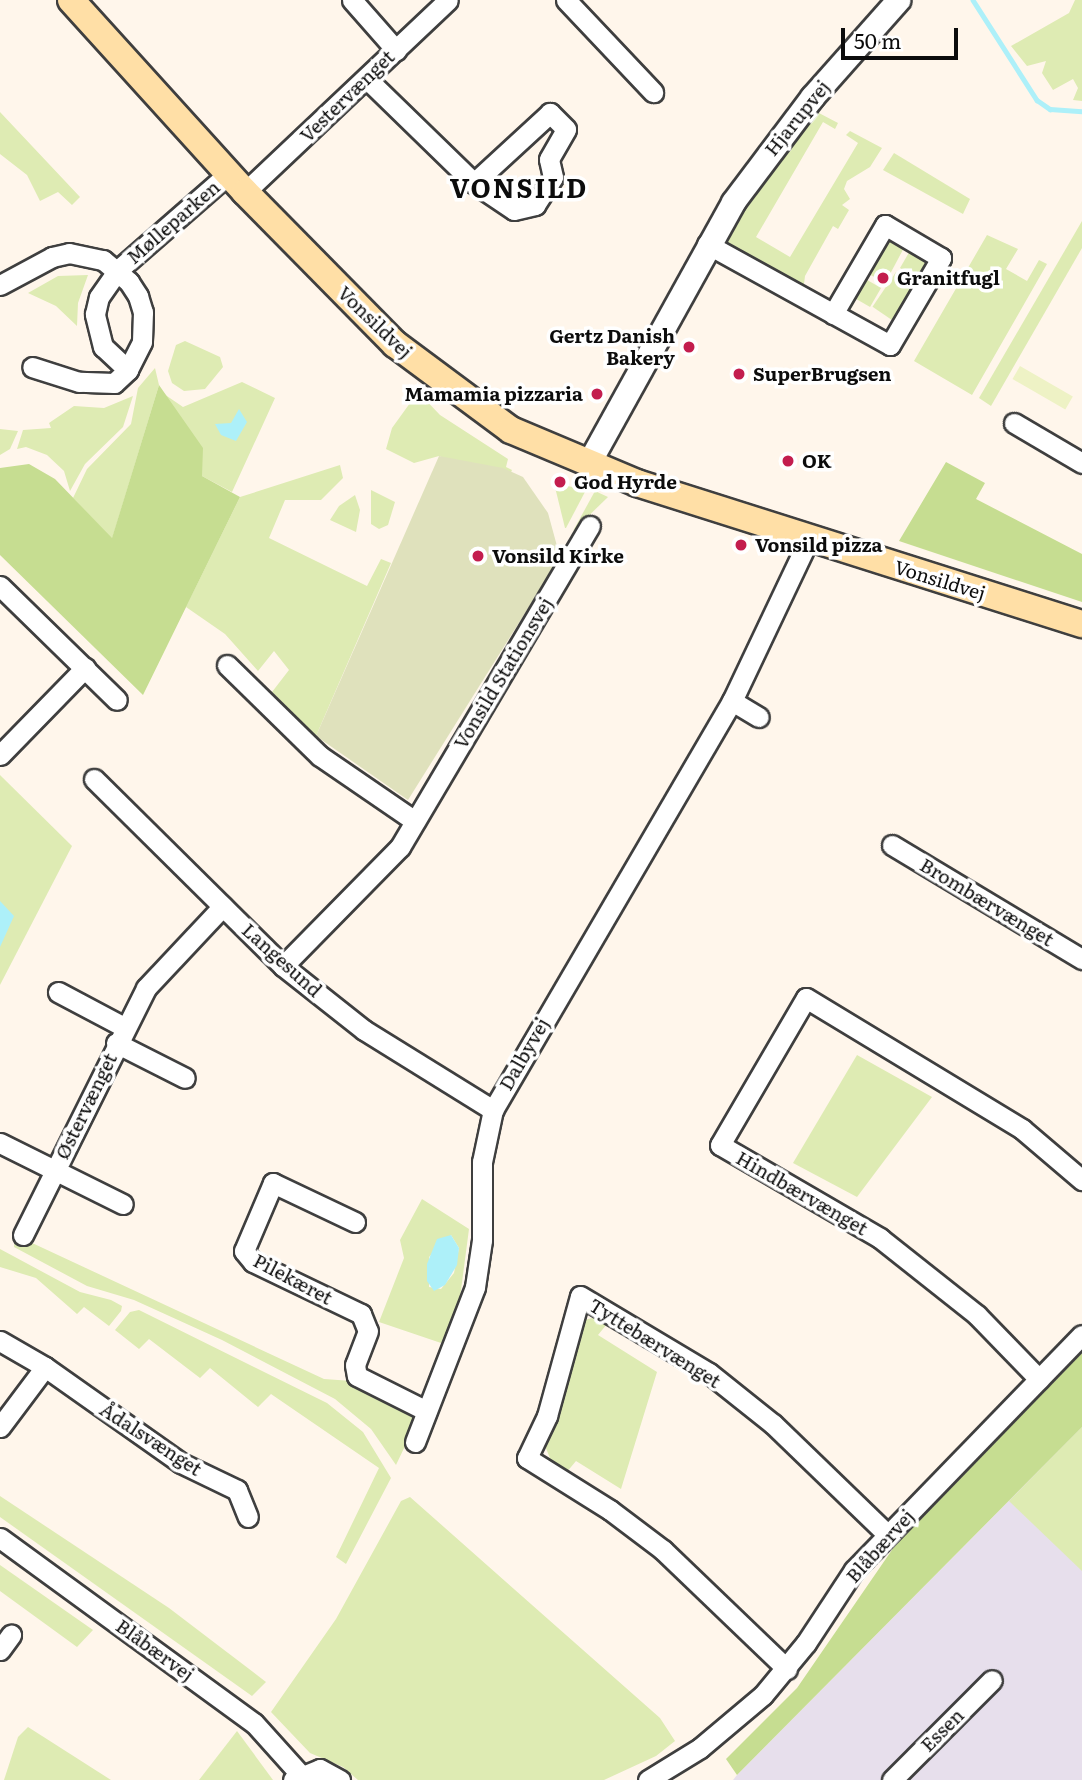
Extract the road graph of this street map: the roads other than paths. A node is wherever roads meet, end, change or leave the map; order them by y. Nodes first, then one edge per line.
1 (71, 0) edge
2 (352, 0) edge
3 (448, 0) edge
4 (566, 0) edge
5 (898, 0) edge
6 (396, 50) junction
7 (367, 79) junction
8 (653, 92) dead end
9 (237, 183) junction
10 (474, 183) junction
11 (707, 244) junction
12 (118, 270) junction
13 (0, 285) edge
14 (833, 314) junction
15 (32, 368) dead end
16 (128, 370) junction
17 (1014, 423) dead end
18 (1082, 463) edge
19 (588, 464) junction
20 (590, 526) dead end
21 (809, 539) junction
22 (0, 586) edge
23 (1082, 624) edge
24 (227, 665) dead end
25 (85, 668) junction
26 (117, 700) dead end
27 (732, 701) junction
28 (759, 717) dead end
29 (0, 755) edge
30 (94, 779) dead end
31 (415, 821) junction
32 (892, 845) dead end
33 (223, 906) junction
34 (1082, 959) edge
35 (283, 965) junction
36 (58, 992) dead end
37 (120, 1035) junction
38 (185, 1078) dead end
39 (493, 1110) junction
40 (0, 1143) edge
41 (55, 1170) junction
42 (1082, 1181) edge
43 (123, 1204) dead end
44 (355, 1222) dead end
45 (23, 1235) dead end
46 (1082, 1335) edge
47 (0, 1340) edge
48 (45, 1367) junction
49 (1039, 1379) junction
50 (427, 1411) junction
51 (0, 1427) edge
52 (415, 1442) dead end
53 (248, 1517) dead end
54 (887, 1534) junction
55 (0, 1538) edge
56 (787, 1669) junction
57 (992, 1680) dead end
58 (297, 1777) edge
59 (340, 1780) edge
60 (648, 1780) edge
61 (891, 1780) edge

1 - 9 main road, Vonsildvej
2 - 6 street
3 - 6 street, Vestervænget
4 - 8 street
5 - 11 street, Hjarupvej
6 - 7 street, Vestervænget
7 - 9 street, Vestervænget
7 - 10 street
9 - 12 street, Mølleparken
9 - 19 main road, Vonsildvej
10 - 10 street
11 - 14 street
11 - 19 street, Hjarupvej
12 - 13 street, Mølleparken
12 - 16 street, Mølleparken
12 - 16 street, Mølleparken
14 - 14 street
15 - 16 street
17 - 18 street
19 - 21 main road, Vonsildvej
20 - 31 street, Vonsild Stationsvej
21 - 23 main road, Vonsildvej
21 - 27 street, Dalbyvej
22 - 25 street
24 - 31 street
25 - 26 street
25 - 29 street
27 - 28 street
27 - 39 street, Dalbyvej
30 - 33 street, Langesund
31 - 35 street, Vonsild Stationsvej
32 - 34 street, Brombærvænget
33 - 35 street, Langesund
33 - 37 street, Østervænget
35 - 39 street, Langesund
36 - 37 street, Østervænget
37 - 38 street, Østervænget
37 - 41 street, Østervænget
39 - 50 street, Dalbyvej
40 - 41 street, Østervænget
41 - 43 street, Østervænget
41 - 45 street, Østervænget
42 - 49 street, Hindbærvænget
44 - 50 street, Pilekæret
46 - 49 street, Blåbærvej
47 - 48 street, Ådalsvænget
48 - 51 street
48 - 53 street, Ådalsvænget
49 - 54 street, Blåbærvej
50 - 52 street, Dalbyvej
54 - 56 street, Blåbærvej
54 - 56 street, Tyttebærvænget
55 - 58 street, Blåbærvej
56 - 60 street, Blåbærvej
57 - 61 street, Essen
58 - 59 street

